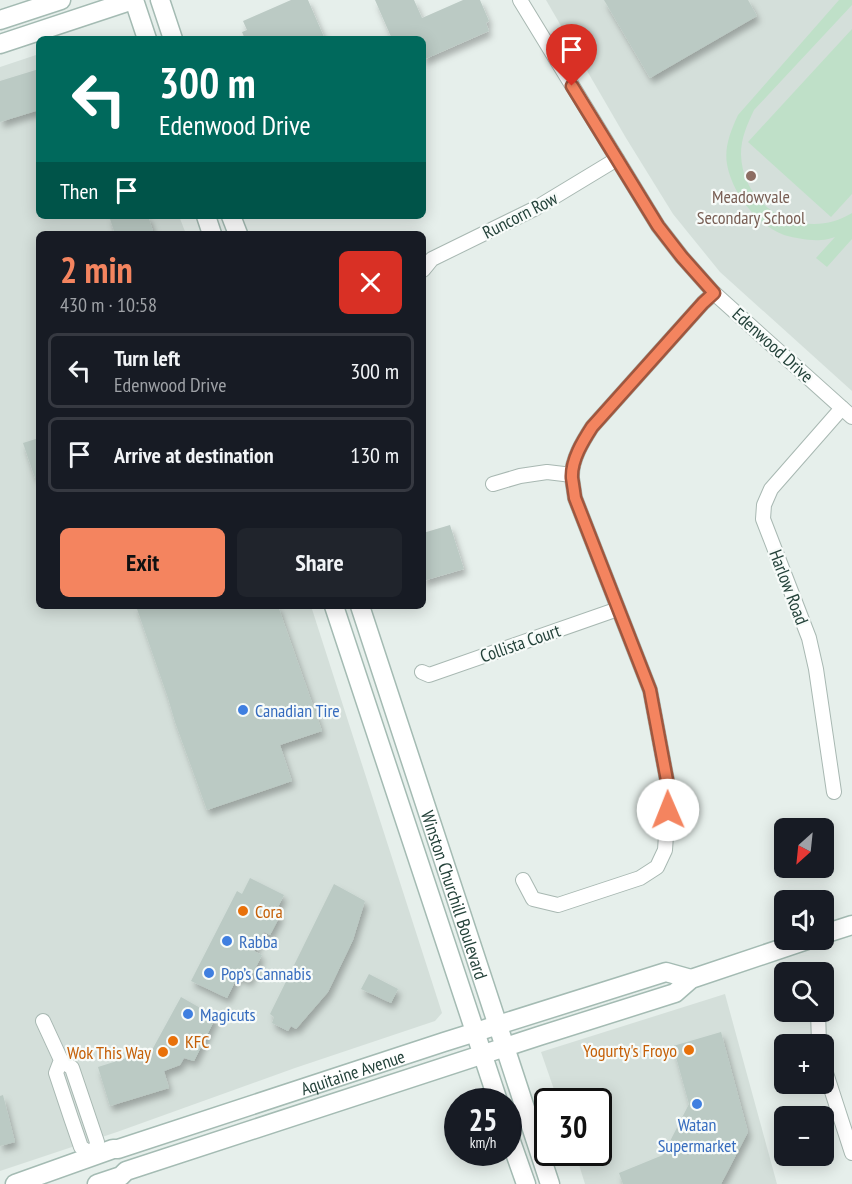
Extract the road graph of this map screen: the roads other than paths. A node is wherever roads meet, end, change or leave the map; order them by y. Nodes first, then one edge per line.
1 (61, 0) edge
2 (134, 0) edge
3 (160, 0) edge
4 (520, 0) edge
5 (0, 20) edge
6 (146, 36) edge
7 (172, 36) edge
8 (0, 44) edge
9 (617, 159) junction
10 (426, 266) edge
11 (714, 293) junction
12 (847, 412) edge
13 (572, 475) junction
14 (494, 484) dead end
15 (335, 609) edge
16 (361, 609) edge
17 (618, 609) junction
18 (422, 672) dead end
19 (834, 792) dead end
20 (523, 880) dead end
21 (852, 925) edge
22 (834, 931) edge
23 (777, 950) edge
24 (691, 979) junction
25 (44, 1021) dead end
26 (498, 1025) junction
27 (475, 1032) junction
28 (505, 1047) junction
29 (482, 1054) junction
30 (494, 1088) edge
31 (833, 1094) edge
32 (852, 1153) edge
33 (94, 1156) junction
34 (520, 1166) edge
35 (101, 1183) edge
36 (15, 1184) edge
37 (526, 1184) edge
38 (550, 1184) edge

1 - 5 street
2 - 6 street
2 - 8 street
3 - 7 street
4 - 9 street, Edenwood Drive
9 - 10 street, Runcorn Row
9 - 11 street, Edenwood Drive
11 - 12 street, Edenwood Drive
11 - 13 street
12 - 19 street, Harlow Road
13 - 14 street
13 - 17 street
15 - 27 street, Winston Churchill Boulevard
16 - 26 street, Winston Churchill Boulevard
17 - 18 street, Collista Court
17 - 20 street
21 - 22 street
23 - 24 street, Aquitaine Avenue
24 - 26 street, Aquitaine Avenue
24 - 28 street, Aquitaine Avenue
25 - 33 street
26 - 27 street, Aquitaine Avenue
26 - 28 street, Winston Churchill Boulevard
27 - 29 street, Winston Churchill Boulevard
27 - 33 street, Aquitaine Avenue
28 - 29 street, Aquitaine Avenue
28 - 38 street, Winston Churchill Boulevard
29 - 30 street, Winston Churchill Boulevard
29 - 35 street, Aquitaine Avenue
31 - 32 street
33 - 35 street
33 - 36 street, Aquitaine Avenue
34 - 37 street

